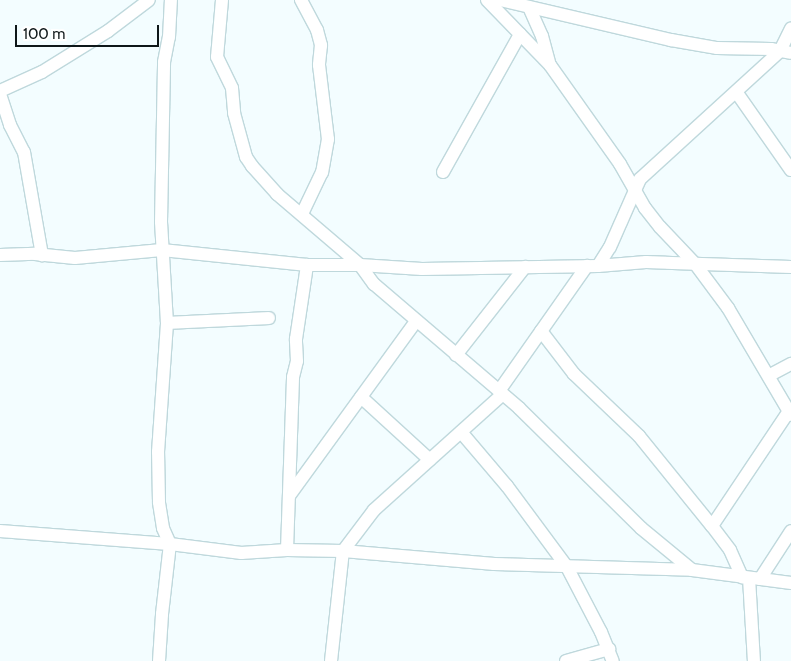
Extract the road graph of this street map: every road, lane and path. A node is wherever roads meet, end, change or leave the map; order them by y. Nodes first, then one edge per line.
1 (149, 0) edge
2 (171, 0) edge
3 (222, 0) edge
4 (300, 0) edge
5 (487, 0) edge
6 (500, 0) edge
7 (529, 7) junction
8 (791, 28) edge
9 (520, 34) junction
10 (786, 52) edge
11 (550, 65) junction
12 (0, 93) edge
13 (737, 93) junction
14 (791, 170) edge
15 (444, 172) dead end
16 (634, 190) junction
17 (302, 214) junction
18 (162, 250) junction
19 (0, 255) edge
20 (42, 255) junction
21 (306, 265) junction
22 (360, 265) junction
23 (696, 265) junction
24 (592, 266) junction
25 (525, 267) junction
26 (791, 267) edge
27 (269, 318) dead end
28 (416, 321) junction
29 (167, 323) junction
30 (541, 331) junction
31 (456, 355) junction
32 (791, 364) edge
33 (770, 376) junction
34 (501, 392) junction
35 (361, 397) junction
36 (790, 413) edge
37 (461, 432) junction
38 (430, 460) junction
39 (289, 496) junction
40 (712, 526) junction
41 (0, 531) edge
42 (791, 532) edge
43 (170, 544) junction
44 (287, 550) junction
45 (343, 551) junction
46 (567, 567) junction
47 (692, 570) junction
48 (750, 578) junction
49 (791, 583) edge
50 (611, 655) edge
51 (159, 661) edge
52 (331, 661) edge
53 (566, 661) edge
54 (754, 661) edge

1 - 12 street
2 - 18 street
3 - 17 street
4 - 17 street
5 - 9 street
6 - 7 street
7 - 10 street
7 - 11 street
8 - 10 street
9 - 11 street
9 - 15 street
10 - 13 street
11 - 16 street
12 - 20 street
13 - 14 street
13 - 16 street
16 - 23 street
16 - 24 street
17 - 22 street
18 - 20 street
18 - 21 street
18 - 29 street
19 - 20 street
21 - 22 street
21 - 39 street
22 - 25 street
22 - 28 street
23 - 24 street
23 - 26 street
23 - 33 street
24 - 25 street
24 - 30 street
25 - 31 street
27 - 29 street
28 - 31 street
28 - 35 street
29 - 43 street
30 - 34 street
30 - 40 street
31 - 34 street
32 - 33 street
33 - 36 street
34 - 37 street
34 - 47 street
35 - 38 street
35 - 39 street
36 - 40 street
37 - 38 street
37 - 46 street
38 - 45 street
39 - 44 street
40 - 48 street
41 - 43 street
42 - 48 street
43 - 44 street
43 - 51 street
44 - 45 street
45 - 46 street
45 - 52 street
46 - 47 street
46 - 50 street
47 - 48 street
48 - 49 street
48 - 54 street
50 - 53 street

